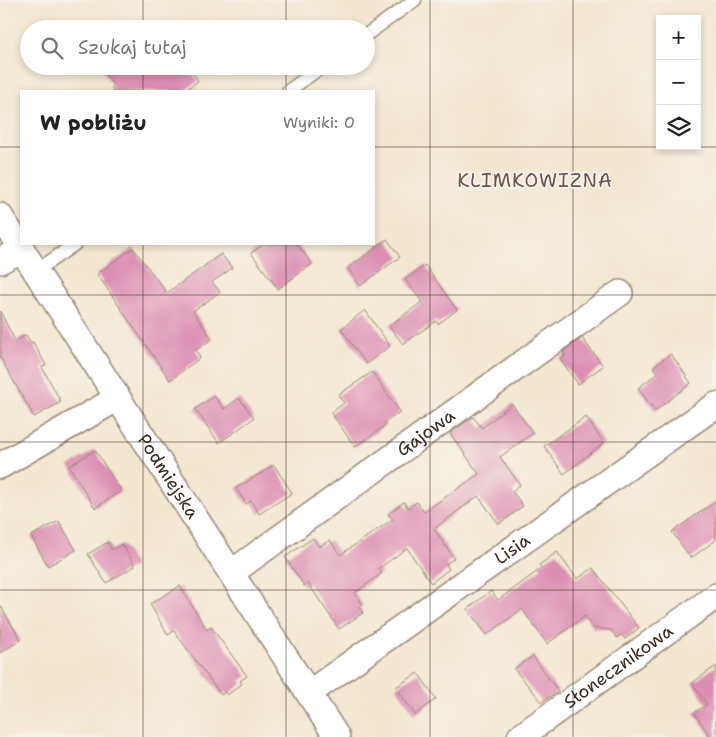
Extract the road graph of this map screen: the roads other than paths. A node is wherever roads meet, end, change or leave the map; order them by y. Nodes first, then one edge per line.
1 (416, 0) edge
2 (375, 29) edge
3 (310, 75) edge
4 (289, 90) edge
5 (0, 216) edge
6 (74, 245) edge
7 (22, 249) junction
8 (0, 261) edge
9 (36, 271) junction
10 (620, 293) dead end
11 (118, 398) junction
12 (716, 405) edge
13 (0, 466) edge
14 (231, 573) junction
15 (716, 596) edge
16 (309, 693) junction
17 (337, 737) edge
18 (520, 737) edge

1 - 2 lane
3 - 4 lane
5 - 7 street, Podmiejska
6 - 9 lane
7 - 8 street
7 - 9 street, Podmiejska
9 - 11 street, Podmiejska
10 - 14 street, Gajowa
11 - 13 street
11 - 14 street, Podmiejska
12 - 16 street, Lisia
14 - 16 street, Podmiejska
15 - 18 street, Słonecznikowa
16 - 17 street, Podmiejska

